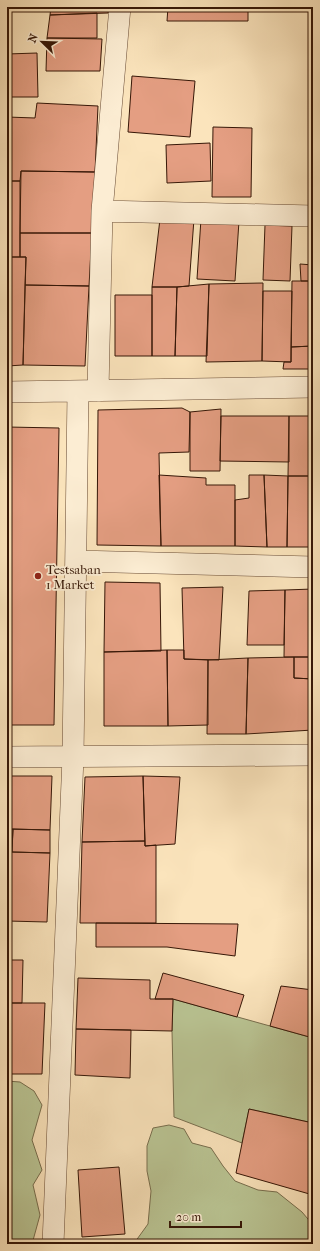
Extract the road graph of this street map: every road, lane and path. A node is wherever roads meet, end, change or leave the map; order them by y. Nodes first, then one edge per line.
1 (120, 7) edge
2 (102, 211) junction
3 (313, 216) edge
4 (313, 387) edge
5 (7, 392) edge
6 (88, 392) junction
7 (76, 561) junction
8 (313, 567) edge
9 (313, 755) edge
10 (7, 757) edge
11 (73, 757) junction
12 (53, 1244) edge

1 - 2 street
2 - 3 street
2 - 6 street
4 - 6 street
5 - 6 street
6 - 7 street
7 - 8 street
7 - 11 street
9 - 11 street
10 - 11 street
11 - 12 street

